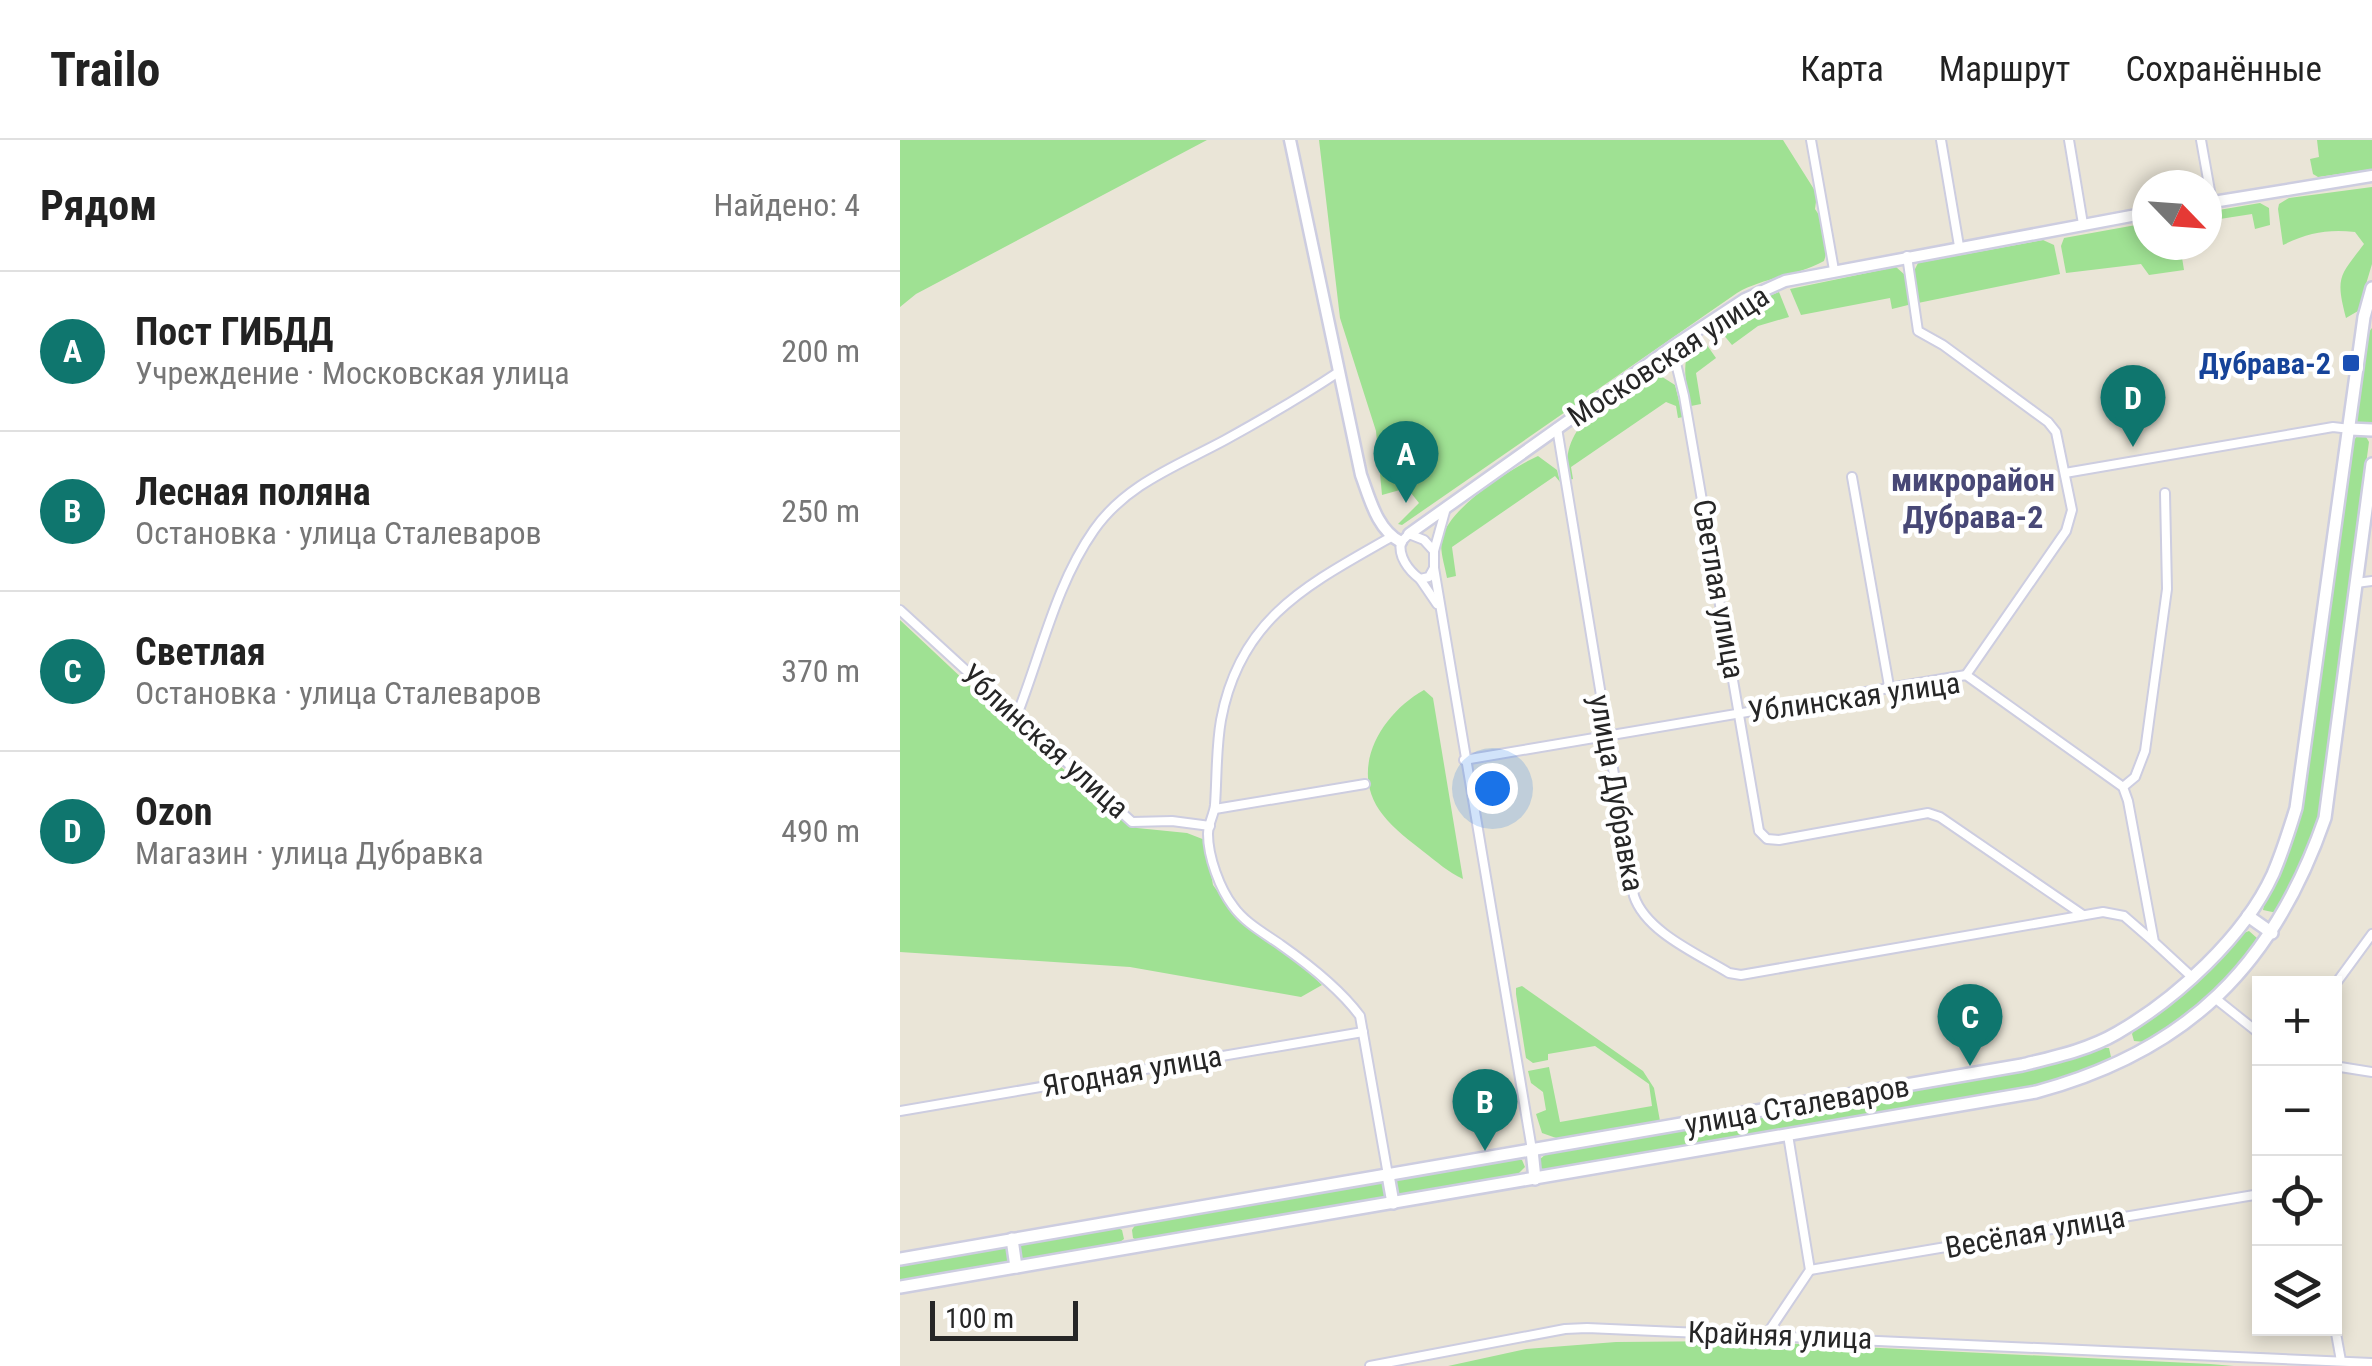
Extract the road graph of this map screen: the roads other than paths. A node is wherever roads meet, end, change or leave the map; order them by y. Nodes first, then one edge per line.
1 (1290, 140) edge
2 (1811, 140) edge
3 (1942, 140) edge
4 (2069, 140) edge
5 (2201, 140) edge
6 (2205, 170) edge
7 (2372, 176) edge
8 (2222, 200) edge
9 (2132, 216) edge
10 (2083, 224) junction
11 (1960, 246) junction
12 (1907, 256) junction
13 (1834, 270) junction
14 (2372, 288) edge
15 (2368, 317) edge
16 (1672, 347) junction
17 (1337, 373) junction
18 (1557, 428) junction
19 (2350, 430) junction
20 (2372, 430) edge
21 (2372, 464) edge
22 (2065, 473) junction
23 (1852, 477) dead end
24 (2165, 493) dead end
25 (1447, 506) junction
26 (1400, 537) junction
27 (1434, 551) junction
28 (1434, 568) junction
29 (1420, 578) junction
30 (2372, 580) edge
31 (2356, 584) junction
32 (1439, 608) junction
33 (900, 610) edge
34 (1966, 675) junction
35 (1889, 686) junction
36 (1741, 712) junction
37 (1017, 715) junction
38 (1606, 736) junction
39 (1464, 760) junction
40 (1366, 784) dead end
41 (2123, 786) junction
42 (1215, 809) junction
43 (1210, 826) junction
44 (2083, 916) junction
45 (2248, 916) junction
46 (2272, 933) junction
47 (2372, 934) edge
48 (2154, 942) junction
49 (2341, 976) edge
50 (2192, 978) junction
51 (2216, 999) junction
52 (2252, 1028) edge
53 (1363, 1032) junction
54 (2118, 1032) junction
55 (2130, 1056) junction
56 (2342, 1067) edge
57 (2372, 1072) edge
58 (900, 1111) edge
59 (1788, 1135) junction
60 (1532, 1150) junction
61 (1388, 1175) junction
62 (1535, 1179) junction
63 (2252, 1195) edge
64 (1393, 1203) junction
65 (1012, 1239) junction
66 (900, 1259) edge
67 (1016, 1267) junction
68 (1810, 1270) junction
69 (900, 1287) edge
70 (1767, 1334) junction
71 (2337, 1336) edge
72 (2341, 1361) junction
73 (2372, 1363) edge
74 (1370, 1366) edge

1 - 17 street
2 - 13 street
3 - 11 street
4 - 10 street
5 - 6 street
7 - 8 street
9 - 10 street, Московская улица
10 - 11 street, Московская улица
11 - 12 street, Московская улица
12 - 13 street, Московская улица
12 - 22 street
13 - 16 street, Московская улица
14 - 15 main road, улица Сталеваров
15 - 19 main road, улица Сталеваров
16 - 18 street, Московская улица
16 - 36 street, Светлая улица
17 - 26 street
17 - 37 street
18 - 25 street, Московская улица
18 - 38 street, улица Дубравка
19 - 20 main road
19 - 22 street
19 - 45 main road, улица Сталеваров
21 - 31 main road, улица Сталеваров
22 - 34 street
23 - 35 street
24 - 41 street
25 - 26 street, Московская улица
25 - 27 street
26 - 27 street
26 - 29 street
26 - 42 street, Московская улица
27 - 28 street
28 - 29 street
28 - 32 street
29 - 32 street
30 - 31 street
31 - 46 main road, улица Сталеваров
32 - 39 street
33 - 37 street, Ублинская улица
34 - 35 street, Ублинская улица
34 - 41 street, Ублинская улица
35 - 36 street, Ублинская улица
36 - 38 street, Ублинская улица
36 - 44 street, Светлая улица
37 - 43 street, Ублинская улица
38 - 39 street, Ублинская улица
38 - 44 street, улица Дубравка
39 - 60 street
40 - 42 street
41 - 48 street
42 - 43 street, Московская улица
43 - 53 street, Московская улица
44 - 48 street, улица Дубравка
45 - 46 main road
45 - 50 main road, улица Сталеваров
46 - 51 main road, улица Сталеваров
47 - 49 street
48 - 50 street
50 - 54 main road, улица Сталеваров
51 - 52 street
51 - 55 main road, улица Сталеваров
53 - 58 street, Ягодная улица
53 - 61 street, Московская улица
54 - 55 main road
54 - 60 main road, улица Сталеваров
55 - 59 main road, улица Сталеваров
56 - 57 street
59 - 62 main road, улица Сталеваров
59 - 68 street
60 - 61 main road, улица Сталеваров
60 - 62 main road
61 - 64 main road
61 - 65 main road, улица Сталеваров
62 - 64 main road, улица Сталеваров
63 - 68 street, Весёлая улица
64 - 67 main road, улица Сталеваров
65 - 66 main road, улица Сталеваров
65 - 67 main road
67 - 69 main road, улица Сталеваров
68 - 70 street
70 - 72 street, Крайняя улица
70 - 74 street, Крайняя улица
71 - 72 street
72 - 73 street, Крайняя улица

